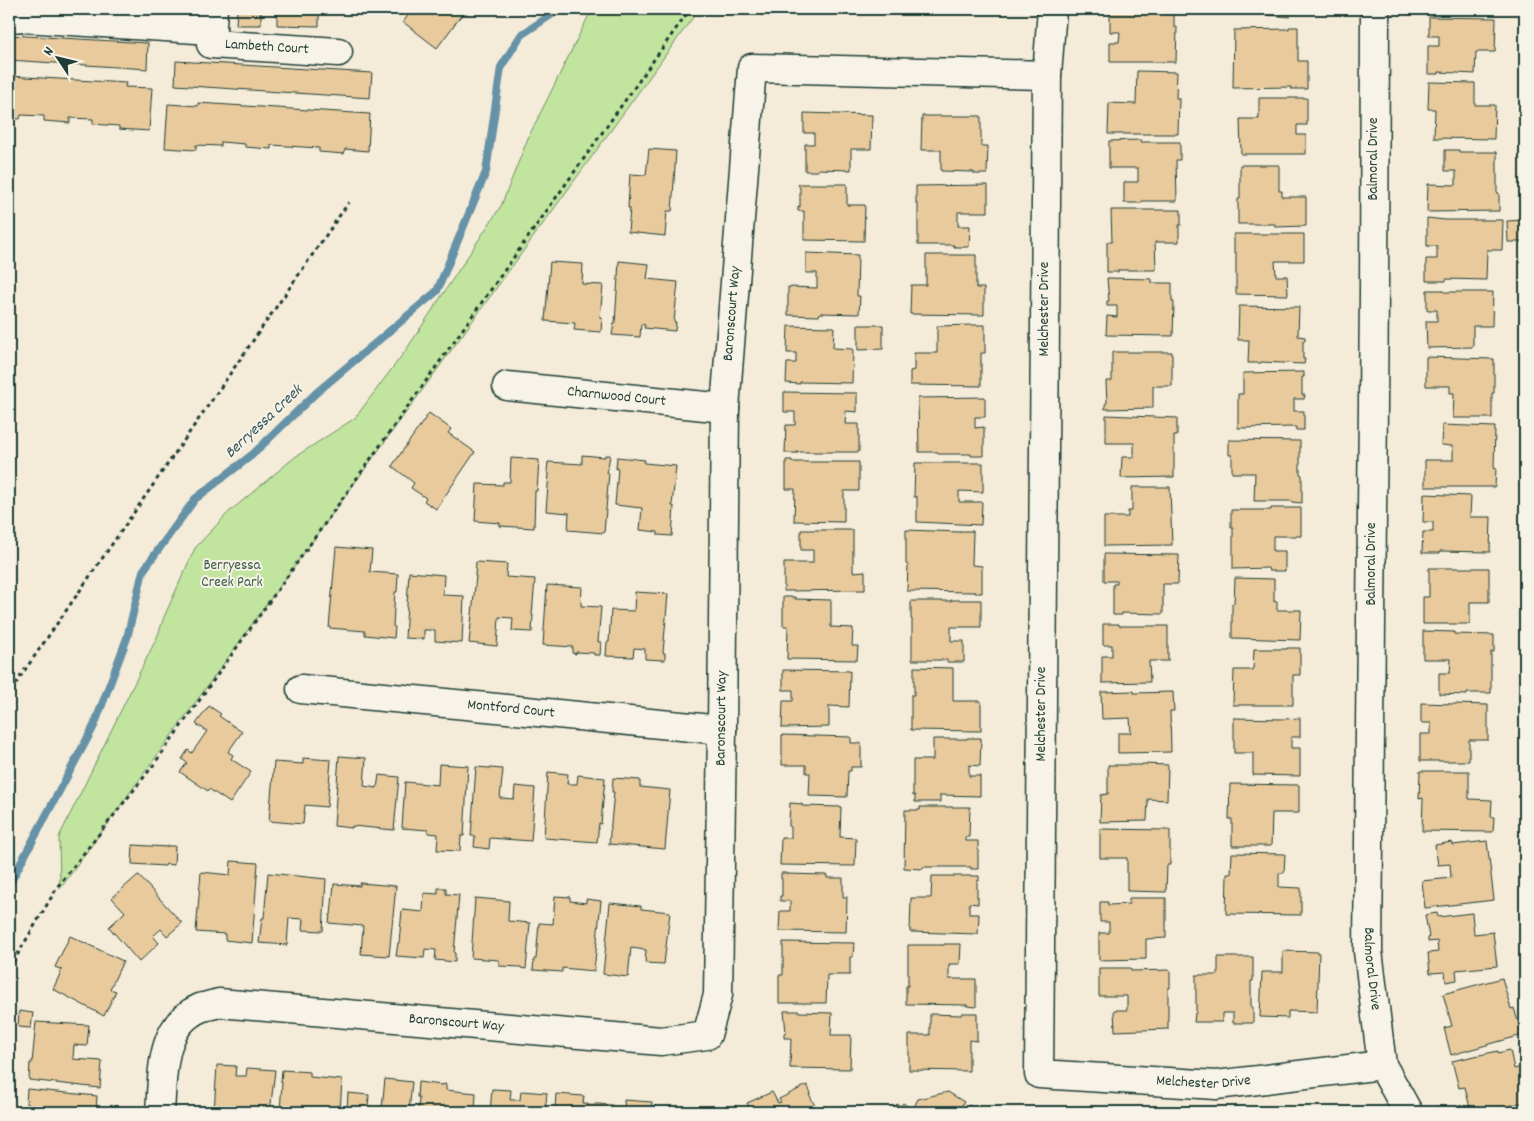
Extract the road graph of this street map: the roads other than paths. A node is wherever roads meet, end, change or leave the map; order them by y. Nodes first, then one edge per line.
1 (1052, 9) edge
2 (1376, 9) edge
3 (9, 17) edge
4 (212, 20) edge
5 (338, 52) dead end
6 (1047, 75) junction
7 (507, 386) dead end
8 (725, 408) junction
9 (301, 689) dead end
10 (722, 730) junction
11 (1382, 1065) junction
12 (160, 1112) edge
13 (1408, 1112) edge

1 - 6 street, Melchester Drive
2 - 11 street, Balmoral Drive
3 - 4 street, Lambeth Court
4 - 5 street, Lambeth Court
6 - 8 street, Baronscourt Way
6 - 11 street, Melchester Drive
7 - 8 street, Charnwood Court
8 - 10 street, Baronscourt Way
9 - 10 street, Montford Court
10 - 12 street, Baronscourt Way
11 - 13 street, Balmoral Drive

